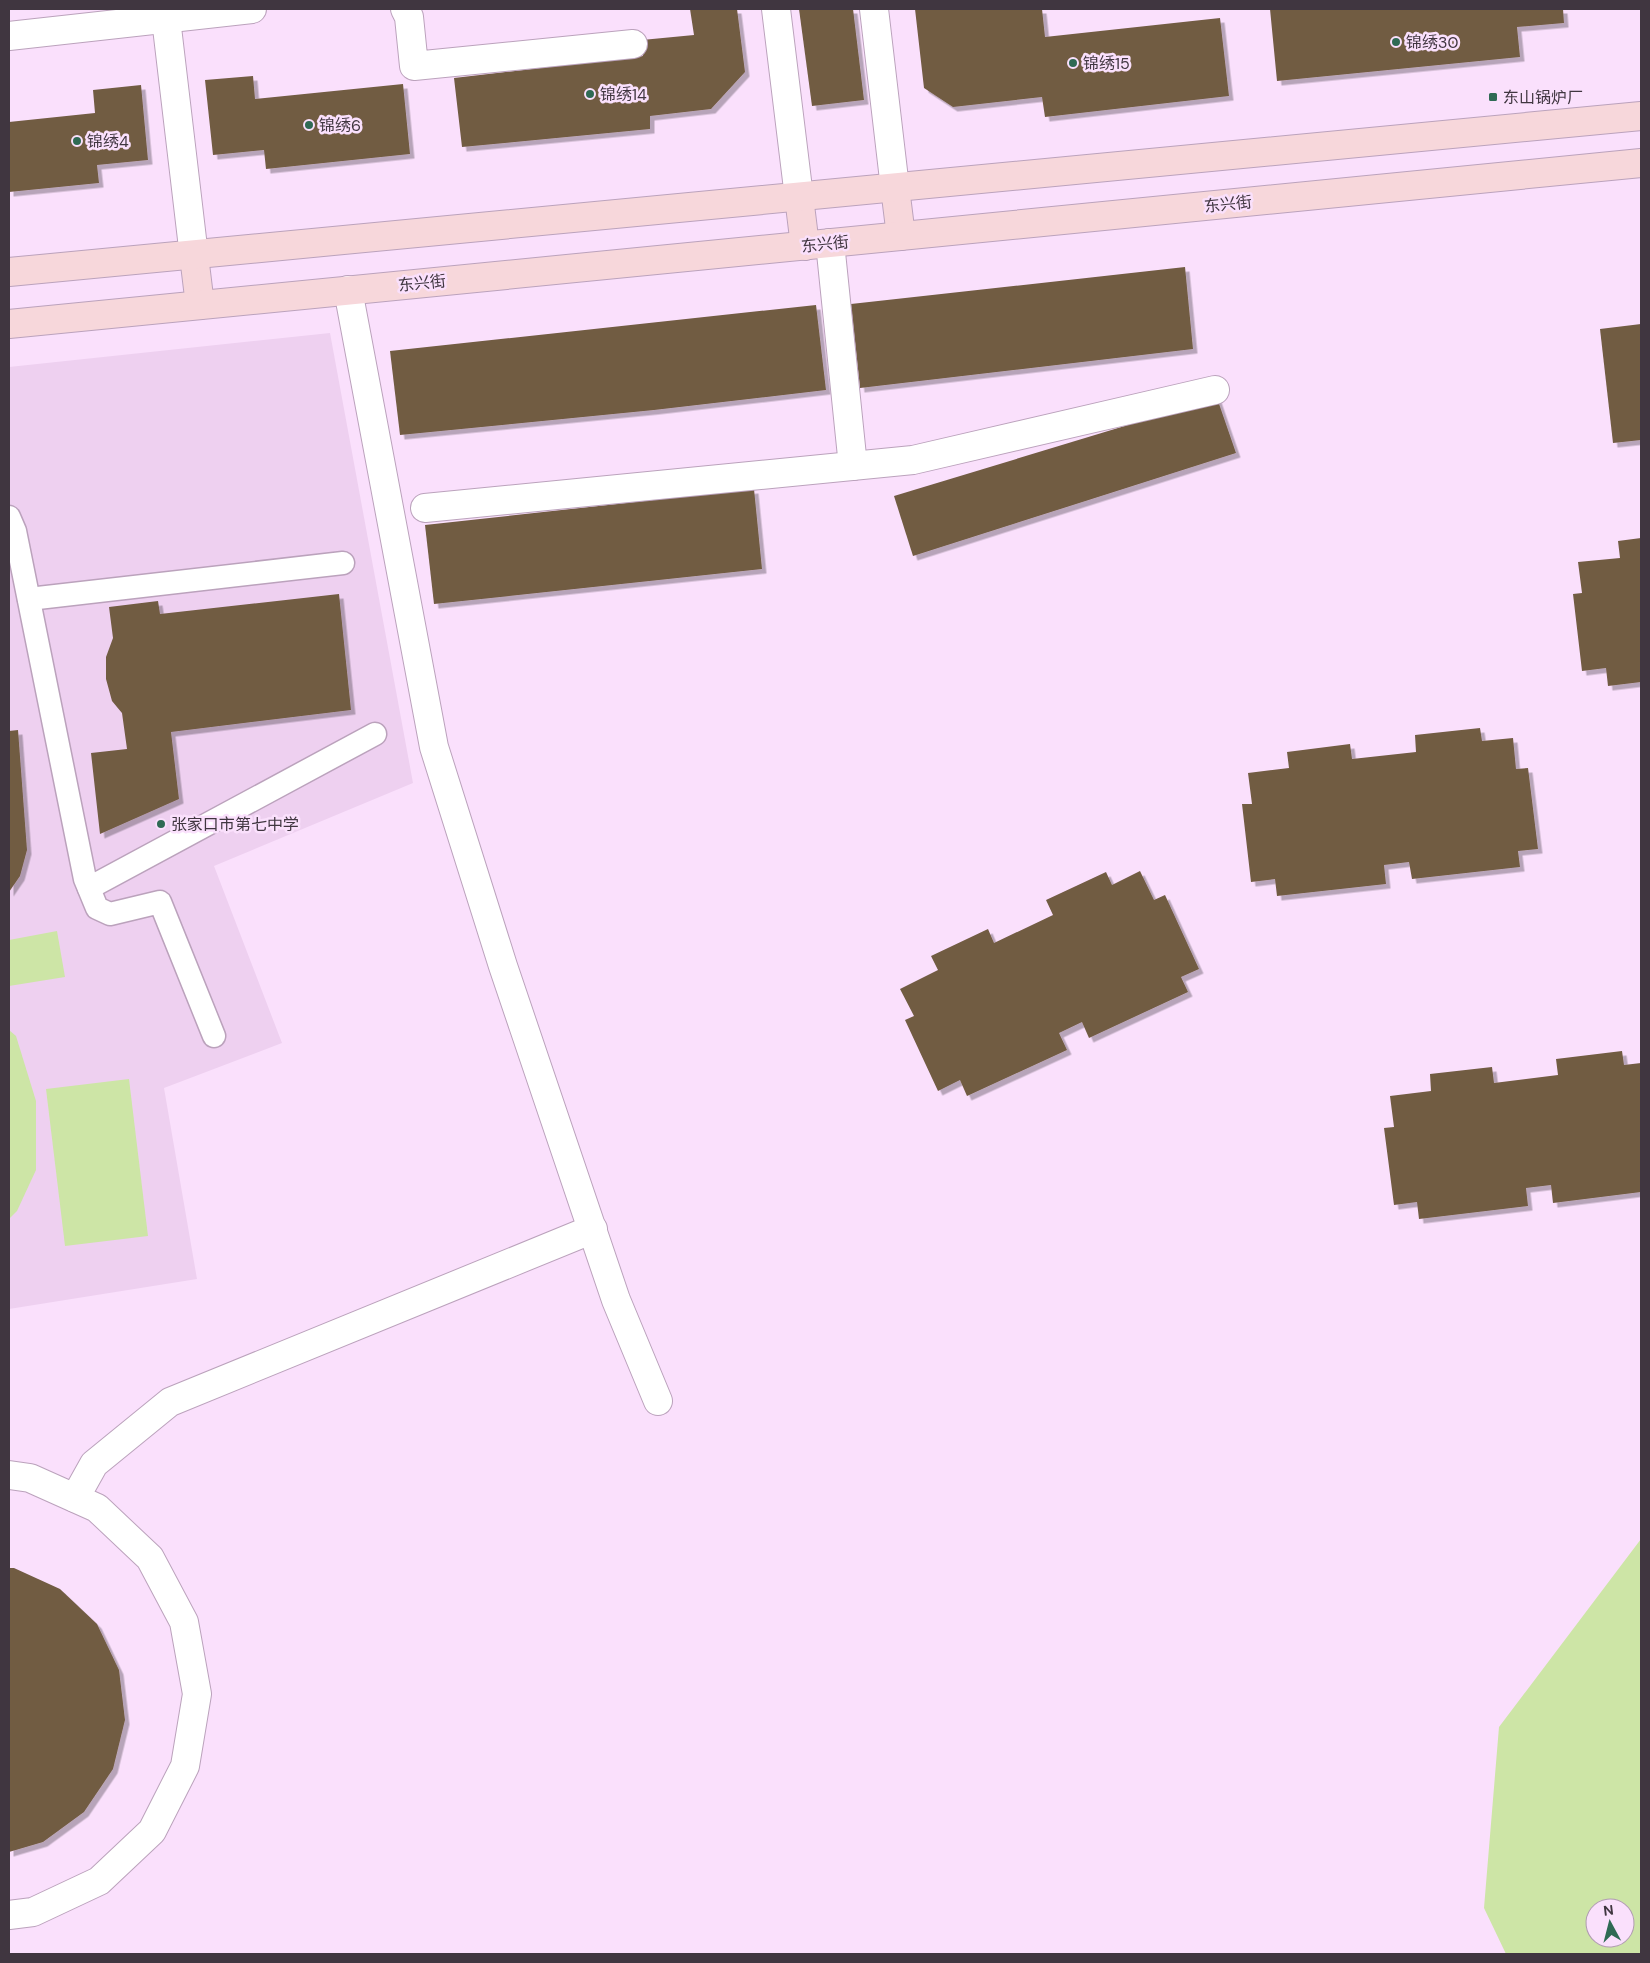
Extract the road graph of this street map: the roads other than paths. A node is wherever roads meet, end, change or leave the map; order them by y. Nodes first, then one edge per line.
1 (252, 9) edge
2 (405, 9) edge
3 (776, 9) edge
4 (874, 9) edge
5 (166, 18) junction
6 (9, 36) edge
7 (633, 44) dead end
8 (1641, 116) edge
9 (1641, 163) edge
10 (896, 188) junction
11 (799, 198) junction
12 (901, 236) junction
13 (818, 244) junction
14 (194, 256) junction
15 (9, 272) edge
16 (348, 290) junction
17 (200, 305) junction
18 (9, 324) edge
19 (1215, 390) dead end
20 (853, 466) junction
21 (425, 508) dead end
22 (9, 517) edge
23 (343, 563) dead end
24 (29, 599) junction
25 (375, 734) dead end
26 (89, 888) junction
27 (214, 1036) dead end
28 (592, 1229) junction
29 (658, 1400) dead end
30 (9, 1476) edge
31 (75, 1498) junction
32 (9, 1915) edge

1 - 5 street
2 - 7 street
3 - 11 street
4 - 10 street
5 - 6 street
5 - 14 street
8 - 10 main road
9 - 12 main road, 东兴街
10 - 11 main road
10 - 12 main road
11 - 13 main road
11 - 14 main road
12 - 13 main road, 东兴街
13 - 16 main road, 东兴街
13 - 20 street
14 - 15 main road
14 - 17 main road
16 - 17 main road, 东兴街
16 - 28 street
17 - 18 main road, 东兴街
19 - 20 street
20 - 21 street
22 - 24 lane
23 - 24 lane
24 - 26 lane
25 - 26 lane
26 - 27 lane
28 - 29 street
28 - 31 street
30 - 31 street
31 - 32 street

